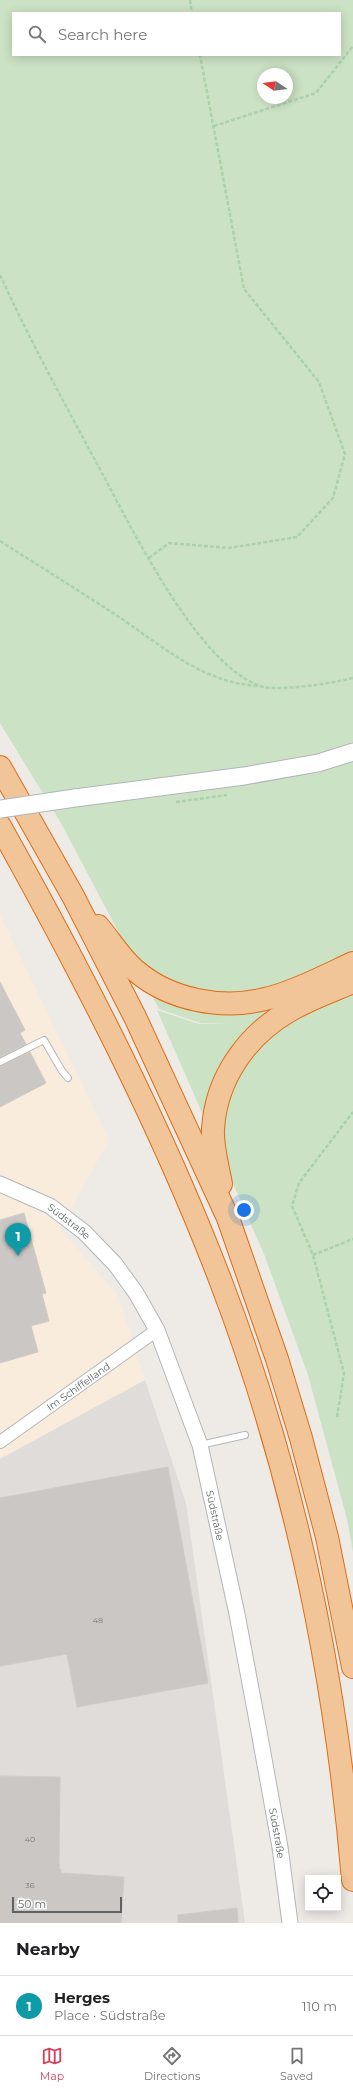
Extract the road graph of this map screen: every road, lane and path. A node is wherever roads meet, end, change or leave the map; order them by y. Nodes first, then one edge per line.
1 (190, 0) edge
2 (192, 12) edge
3 (353, 46) edge
4 (200, 56) edge
5 (214, 126) junction
6 (0, 275) edge
7 (0, 541) edge
8 (149, 558) junction
9 (353, 678) edge
10 (261, 686) junction
11 (353, 752) edge
12 (0, 767) edge
13 (0, 809) edge
14 (0, 826) edge
15 (73, 896) junction
16 (353, 963) edge
17 (353, 982) edge
18 (0, 1062) edge
19 (68, 1078) dead end
20 (353, 1112) edge
21 (0, 1184) edge
22 (228, 1218) junction
23 (353, 1239) edge
24 (313, 1256) junction
25 (157, 1330) junction
26 (337, 1417) dead end
27 (245, 1435) dead end
28 (0, 1442) edge
29 (200, 1445) junction
30 (353, 1667) edge
31 (353, 1880) edge
32 (290, 1923) edge

1 - 2 path
3 - 5 path
4 - 5 path
5 - 8 path
6 - 8 path
7 - 10 path
8 - 10 path
9 - 10 path
11 - 13 main road, bridge
12 - 15 highway
14 - 31 highway
15 - 16 highway
15 - 22 highway
17 - 22 highway
18 - 19 lane
20 - 24 path
21 - 25 street, Südstraße
22 - 30 highway
23 - 24 path
24 - 26 path
25 - 28 street, Im Schiffelland
25 - 29 street, Südstraße
27 - 29 lane
29 - 32 street, Südstraße

